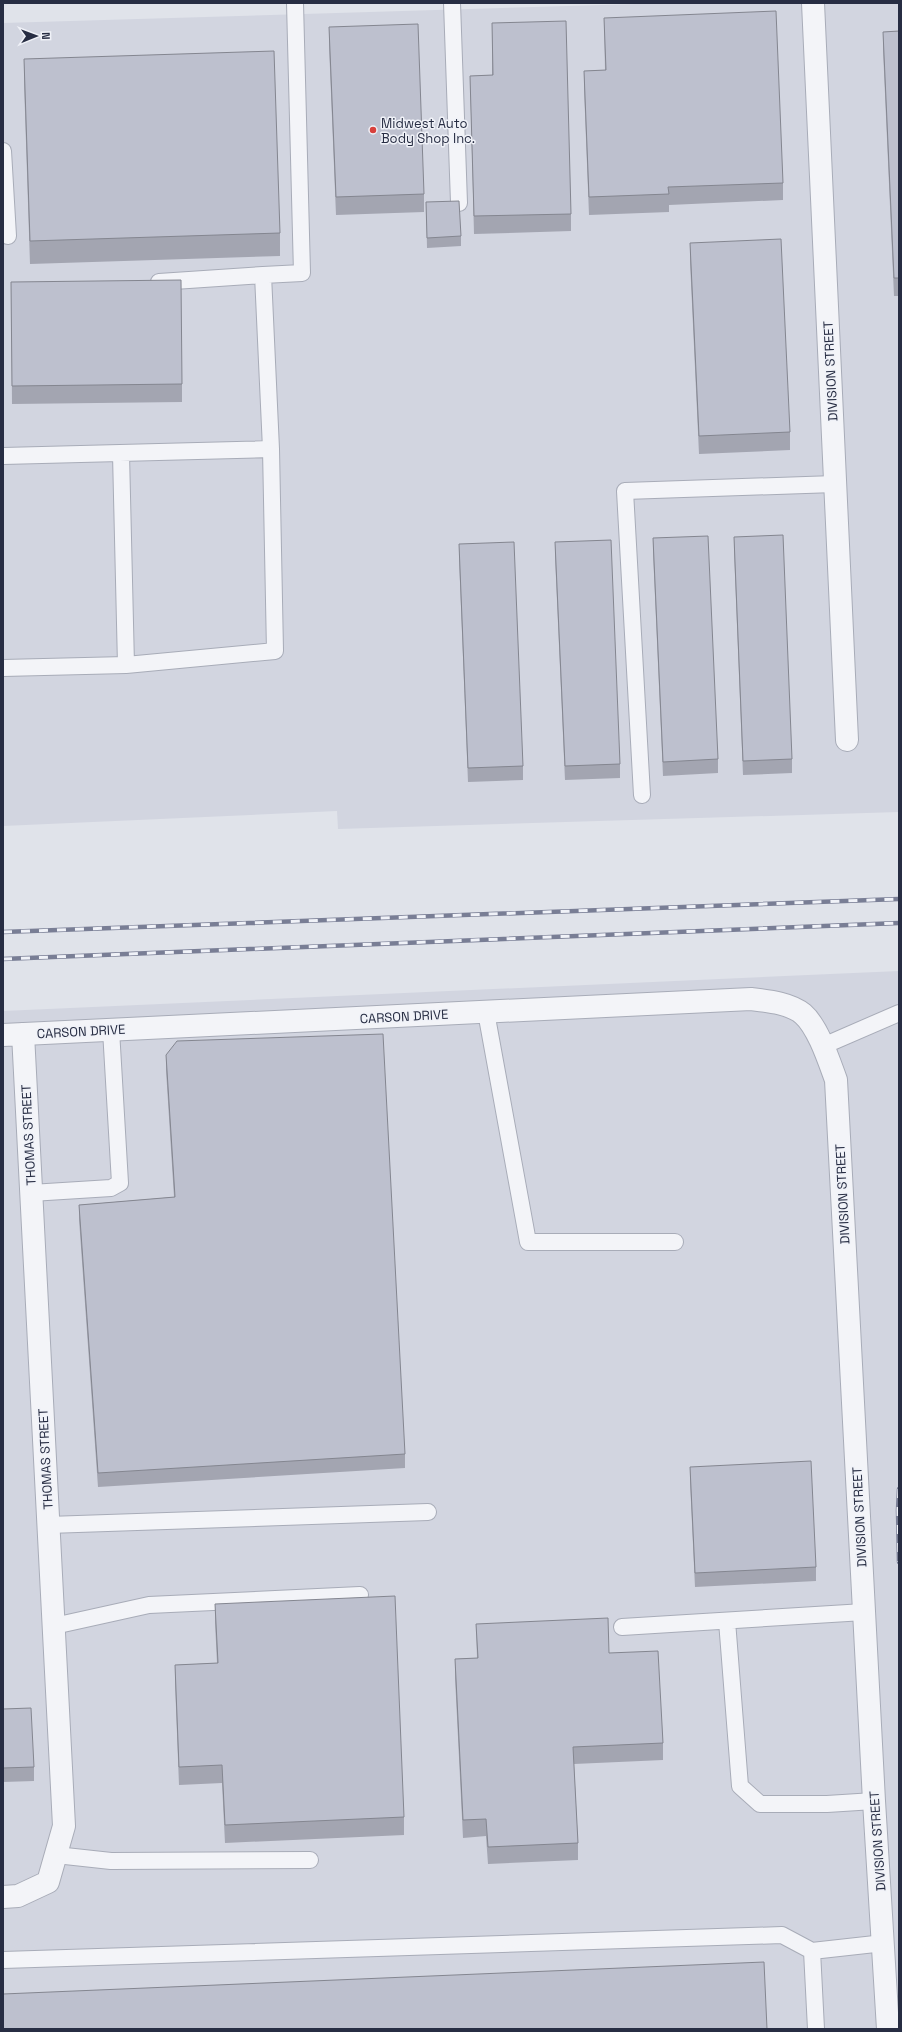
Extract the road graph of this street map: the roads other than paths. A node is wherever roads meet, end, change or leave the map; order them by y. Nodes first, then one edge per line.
1 (295, 3) edge
2 (452, 3) edge
3 (813, 3) edge
4 (3, 151) edge
5 (459, 203) edge
6 (8, 236) dead end
7 (263, 275) junction
8 (141, 283) edge
9 (271, 449) junction
10 (121, 454) junction
11 (3, 456) edge
12 (835, 484) junction
13 (126, 665) junction
14 (3, 668) edge
15 (847, 740) dead end
16 (642, 795) dead end
17 (486, 1012) junction
18 (899, 1013) edge
19 (803, 1014) joint
20 (111, 1030) junction
21 (13, 1034) edge
22 (823, 1046) junction
23 (31, 1193) junction
24 (675, 1242) dead end
25 (428, 1512) dead end
26 (48, 1525) junction
27 (360, 1595) dead end
28 (864, 1612) junction
29 (727, 1621) junction
30 (54, 1626) junction
31 (622, 1627) dead end
32 (874, 1801) junction
33 (56, 1855) junction
34 (310, 1860) dead end
35 (3, 1897) edge
36 (884, 1943) junction
37 (812, 1951) junction
38 (4, 1958) edge
39 (816, 2029) edge
40 (888, 2029) edge

1 - 7 lane
2 - 5 lane
3 - 12 street, DIVISION STREET
4 - 6 lane
7 - 8 lane
7 - 9 lane
9 - 10 lane
9 - 13 lane
10 - 11 lane
10 - 13 lane
12 - 15 street, DIVISION STREET
12 - 16 lane
13 - 14 lane
17 - 19 street, CARSON DRIVE
17 - 20 street, CARSON DRIVE
17 - 24 lane
18 - 22 lane
19 - 22 street, DIVISION STREET
20 - 21 street, CARSON DRIVE
20 - 23 lane
21 - 23 street, THOMAS STREET
22 - 28 street, DIVISION STREET
23 - 26 street, THOMAS STREET
25 - 26 lane
26 - 30 street, THOMAS STREET
27 - 30 lane
28 - 29 lane
28 - 32 street, DIVISION STREET
29 - 31 lane
29 - 32 lane
30 - 33 street, THOMAS STREET
32 - 36 street, DIVISION STREET
33 - 34 lane
33 - 35 street, THOMAS STREET
36 - 37 lane
36 - 40 street, DIVISION STREET
37 - 38 lane
37 - 39 lane

